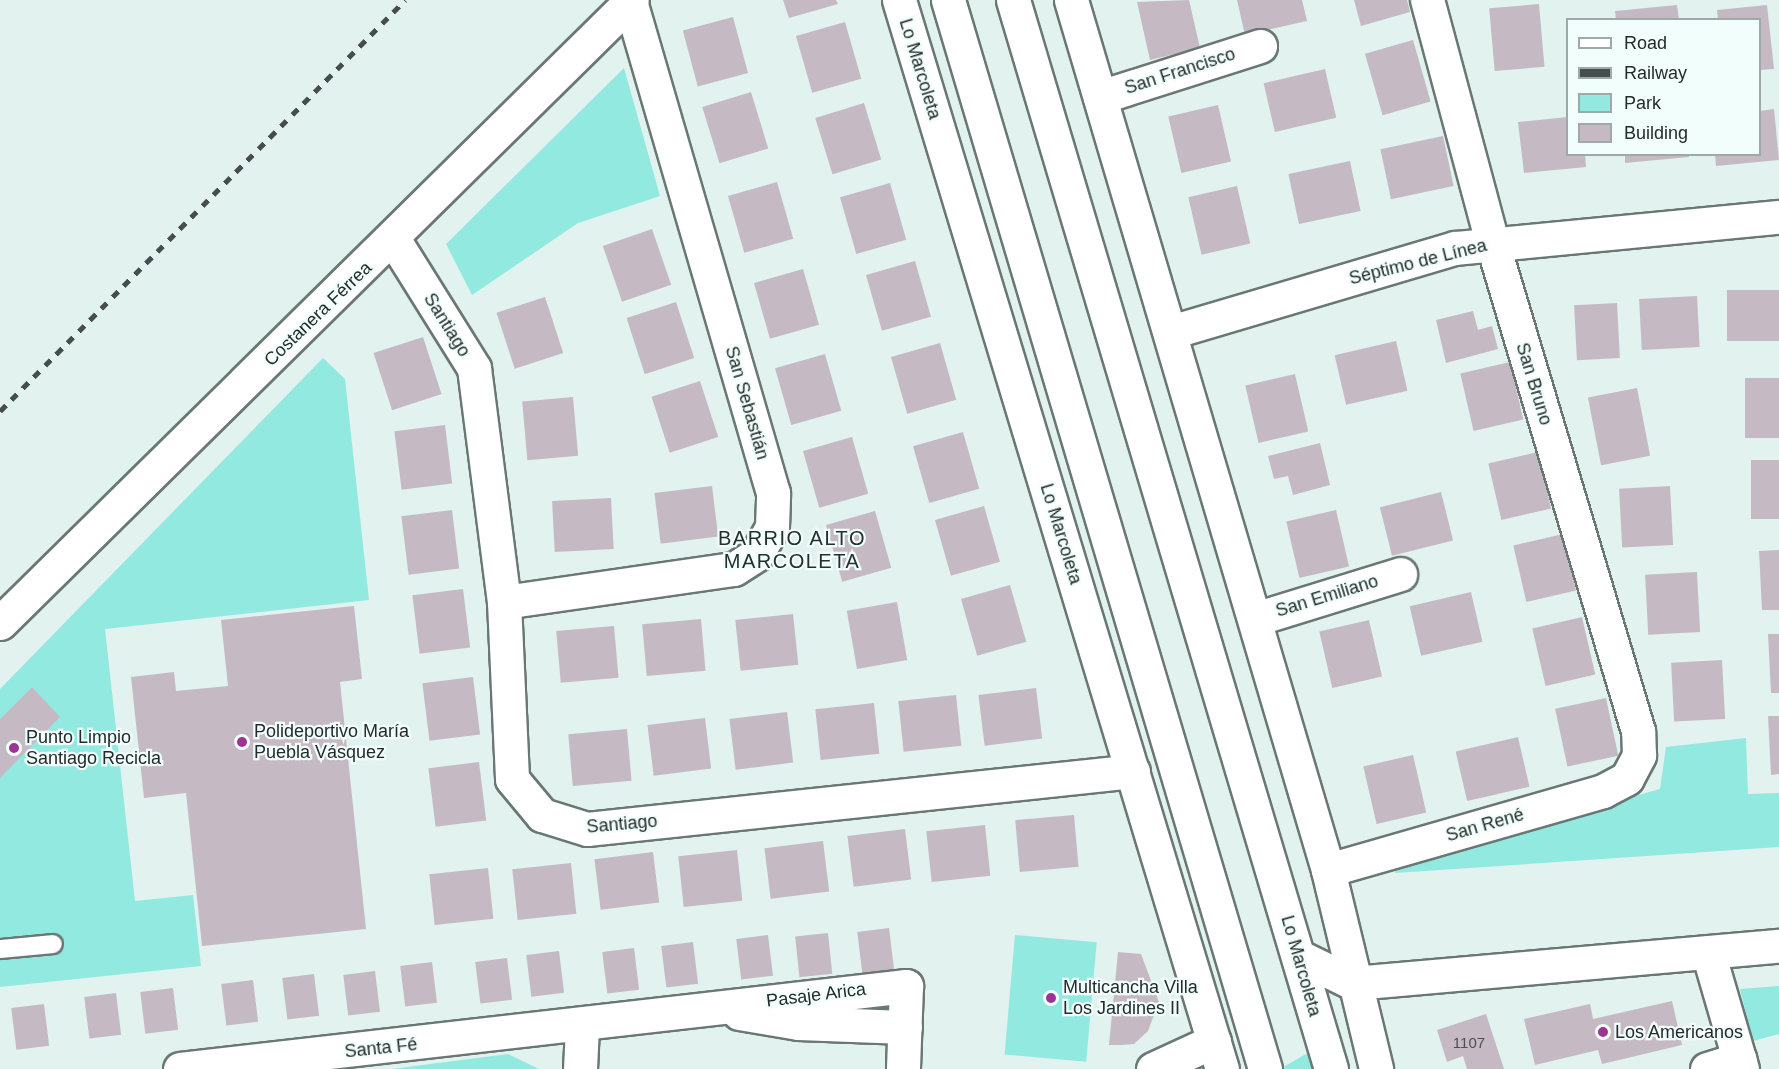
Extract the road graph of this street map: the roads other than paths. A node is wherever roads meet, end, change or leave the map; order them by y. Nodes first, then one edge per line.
1 (899, 0) edge
2 (948, 0) edge
3 (1013, 0) edge
4 (1071, 0) edge
5 (1427, 0) edge
6 (631, 1) edge
7 (1260, 46) dead end
8 (1100, 97) junction
9 (1779, 218) edge
10 (394, 240) junction
11 (1492, 242) junction
12 (1171, 332) junction
13 (1400, 574) dead end
14 (504, 602) junction
15 (1255, 619) junction
16 (0, 623) edge
17 (1635, 766) joint
18 (1133, 771) junction
19 (1328, 870) junction
20 (53, 944) dead end
21 (1779, 946) edge
22 (0, 949) edge
23 (1708, 952) junction
24 (1298, 956) junction
25 (1353, 983) junction
26 (726, 1010) junction
27 (582, 1027) junction
28 (905, 1027) junction
29 (1218, 1055) edge
30 (1741, 1064) edge
31 (256, 1065) edge
32 (180, 1069) edge
33 (580, 1069) edge
34 (903, 1069) edge
35 (1153, 1069) edge
36 (1265, 1069) edge
37 (1331, 1069) edge
38 (1376, 1069) edge
39 (1707, 1069) edge

1 - 18 street, Lo Marcoleta
2 - 36 street
3 - 24 street, Lo Marcoleta
4 - 8 street
5 - 11 street, San Bruno
6 - 10 street, Costanera Férrea
6 - 14 street, San Sebastián
7 - 8 street, San Francisco
8 - 12 street
9 - 11 street, Séptimo de Línea
10 - 14 street, Santiago
10 - 16 street, Costanera Férrea
11 - 12 street, Séptimo de Línea
11 - 17 street, San Bruno
12 - 15 street
13 - 15 street, San Emiliano
14 - 18 street, Santiago
15 - 19 street
17 - 19 street, San René
18 - 29 street, Lo Marcoleta
19 - 25 street
20 - 22 lane
21 - 23 street
23 - 25 street
23 - 30 street
24 - 25 street
24 - 37 street, Lo Marcoleta
25 - 38 street
26 - 27 street, Pasaje Arica
26 - 28 street, Pasaje Arica
26 - 28 street, Pasaje Arica
27 - 31 street, Santa Fé
27 - 33 street
28 - 34 street
29 - 35 street
30 - 39 street
31 - 32 street, Santa Fé

